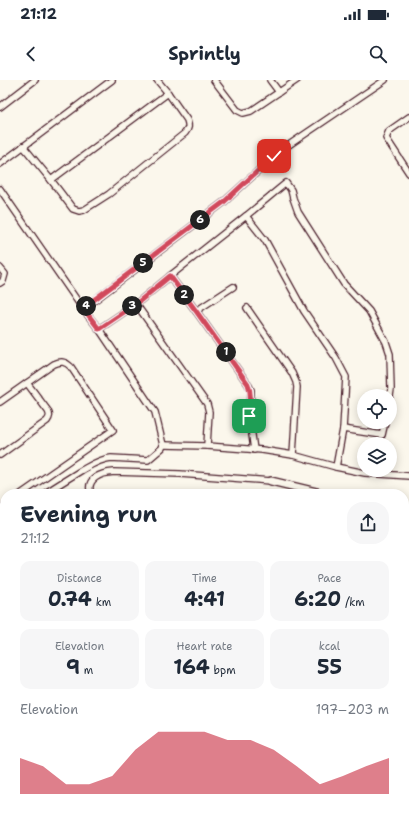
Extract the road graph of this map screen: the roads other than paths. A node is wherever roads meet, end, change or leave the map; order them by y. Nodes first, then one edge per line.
1 (112, 80) edge
2 (158, 80) edge
3 (214, 80) edge
4 (270, 80) edge
5 (297, 80) edge
6 (385, 80) edge
7 (32, 81) edge
8 (279, 92) junction
9 (168, 93) junction
10 (0, 107) edge
11 (409, 117) edge
12 (23, 146) junction
13 (0, 164) edge
14 (409, 173) edge
15 (51, 180) junction
16 (0, 189) edge
17 (246, 216) junction
18 (0, 268) edge
19 (170, 276) junction
20 (0, 283) edge
21 (233, 287) dead end
22 (136, 304) junction
23 (83, 308) junction
24 (247, 308) dead end
25 (196, 311) junction
26 (99, 329) junction
27 (27, 383) junction
28 (391, 389) edge
29 (0, 402) edge
30 (342, 429) junction
31 (383, 429) edge
32 (163, 445) junction
33 (206, 446) junction
34 (254, 450) junction
35 (0, 455) edge
36 (293, 455) junction
37 (336, 467) junction
38 (409, 476) edge
39 (271, 481) joint
40 (28, 489) edge
41 (56, 489) edge
42 (89, 489) edge
43 (304, 489) edge

1 - 12 street
2 - 9 street
3 - 8 street
4 - 8 street
5 - 8 street
6 - 23 street
7 - 10 street
9 - 15 street
9 - 15 street
11 - 14 street
12 - 13 street
12 - 15 street
16 - 23 street
17 - 19 street
17 - 28 street
17 - 30 street
18 - 20 street
19 - 22 street
19 - 25 street
21 - 25 street
22 - 26 street
22 - 33 street
23 - 26 street
24 - 36 street
25 - 34 street
26 - 32 street
27 - 29 street
27 - 35 street
27 - 40 street
30 - 31 street
30 - 37 street
32 - 33 street
32 - 41 street
33 - 34 street
34 - 36 street
36 - 37 street
37 - 38 street
39 - 42 street
39 - 43 street

